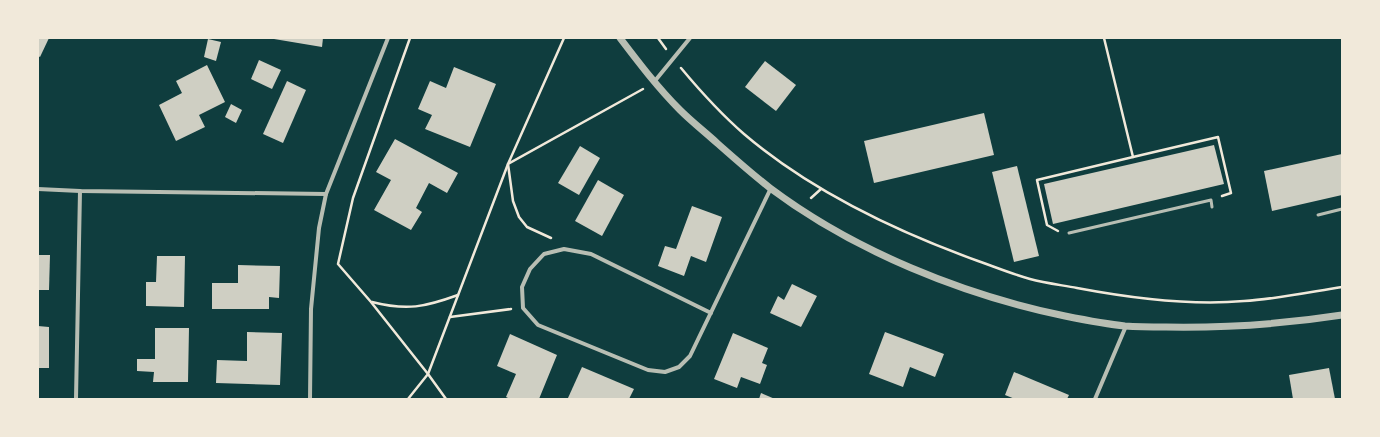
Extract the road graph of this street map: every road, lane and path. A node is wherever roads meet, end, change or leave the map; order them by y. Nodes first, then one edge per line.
1 (388, 38) edge
2 (410, 38) edge
3 (564, 38) edge
4 (620, 38) edge
5 (658, 38) edge
6 (690, 38) edge
7 (1104, 38) edge
8 (673, 59) junction
9 (654, 82) junction
10 (1133, 157) junction
11 (508, 164) junction
12 (771, 188) junction
13 (38, 189) edge
14 (80, 191) junction
15 (326, 194) junction
16 (1211, 200) junction
17 (1212, 207) dead end
18 (1342, 209) edge
19 (1318, 215) dead end
20 (1069, 233) joint
21 (564, 249) junction
22 (1342, 287) edge
23 (458, 295) junction
24 (372, 302) junction
25 (523, 308) junction
26 (711, 312) junction
27 (1342, 315) edge
28 (450, 317) junction
29 (1126, 326) junction
30 (428, 374) junction
31 (76, 399) edge
32 (310, 399) edge
33 (408, 399) edge
34 (446, 399) edge
35 (1095, 399) edge

1 - 15 street
2 - 24 path
3 - 11 path
4 - 9 street
5 - 8 path
6 - 8 street
7 - 10 path
8 - 9 street
8 - 22 path
9 - 11 path
9 - 12 street
10 - 16 path
10 - 20 path
11 - 21 path
11 - 23 path
12 - 26 street
12 - 29 street
13 - 14 street
14 - 15 street
14 - 31 street
15 - 32 street
16 - 17 lane
16 - 20 lane
18 - 19 lane
21 - 25 street
21 - 26 street
23 - 24 path
23 - 28 path
24 - 30 path
25 - 26 street
25 - 28 path
27 - 29 street
28 - 30 path
29 - 35 street
30 - 33 path
30 - 34 path

